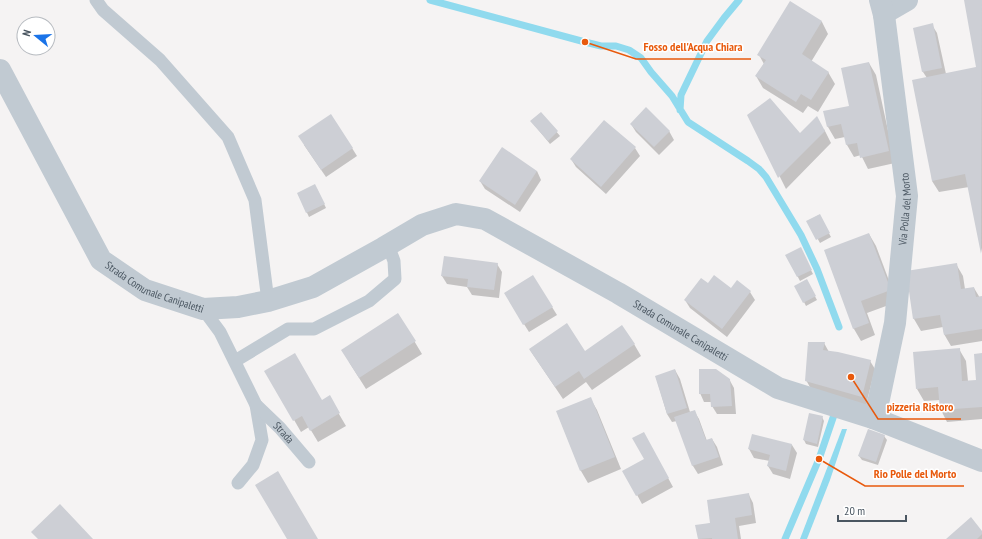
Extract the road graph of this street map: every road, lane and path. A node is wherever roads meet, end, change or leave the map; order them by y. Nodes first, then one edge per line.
1 (96, 0) edge
2 (906, 0) edge
3 (882, 8) edge
4 (0, 70) edge
5 (388, 245) junction
6 (268, 301) junction
7 (203, 309) junction
8 (235, 362) junction
9 (256, 405) junction
10 (873, 418) junction
11 (982, 461) edge
12 (309, 462) dead end
13 (238, 483) dead end

1 - 6 lane
2 - 3 street
3 - 10 street, Via Polla del Morto
4 - 7 street, Strada Comunale Canipaletti
5 - 6 street, Strada Comunale Canipaletti
5 - 8 lane
5 - 10 street, Strada Comunale Canipaletti
6 - 7 street, Strada Comunale Canipaletti
7 - 8 lane
8 - 9 lane
9 - 12 lane, Strada
9 - 13 lane
10 - 11 street, Strada Comunale Canipaletti

